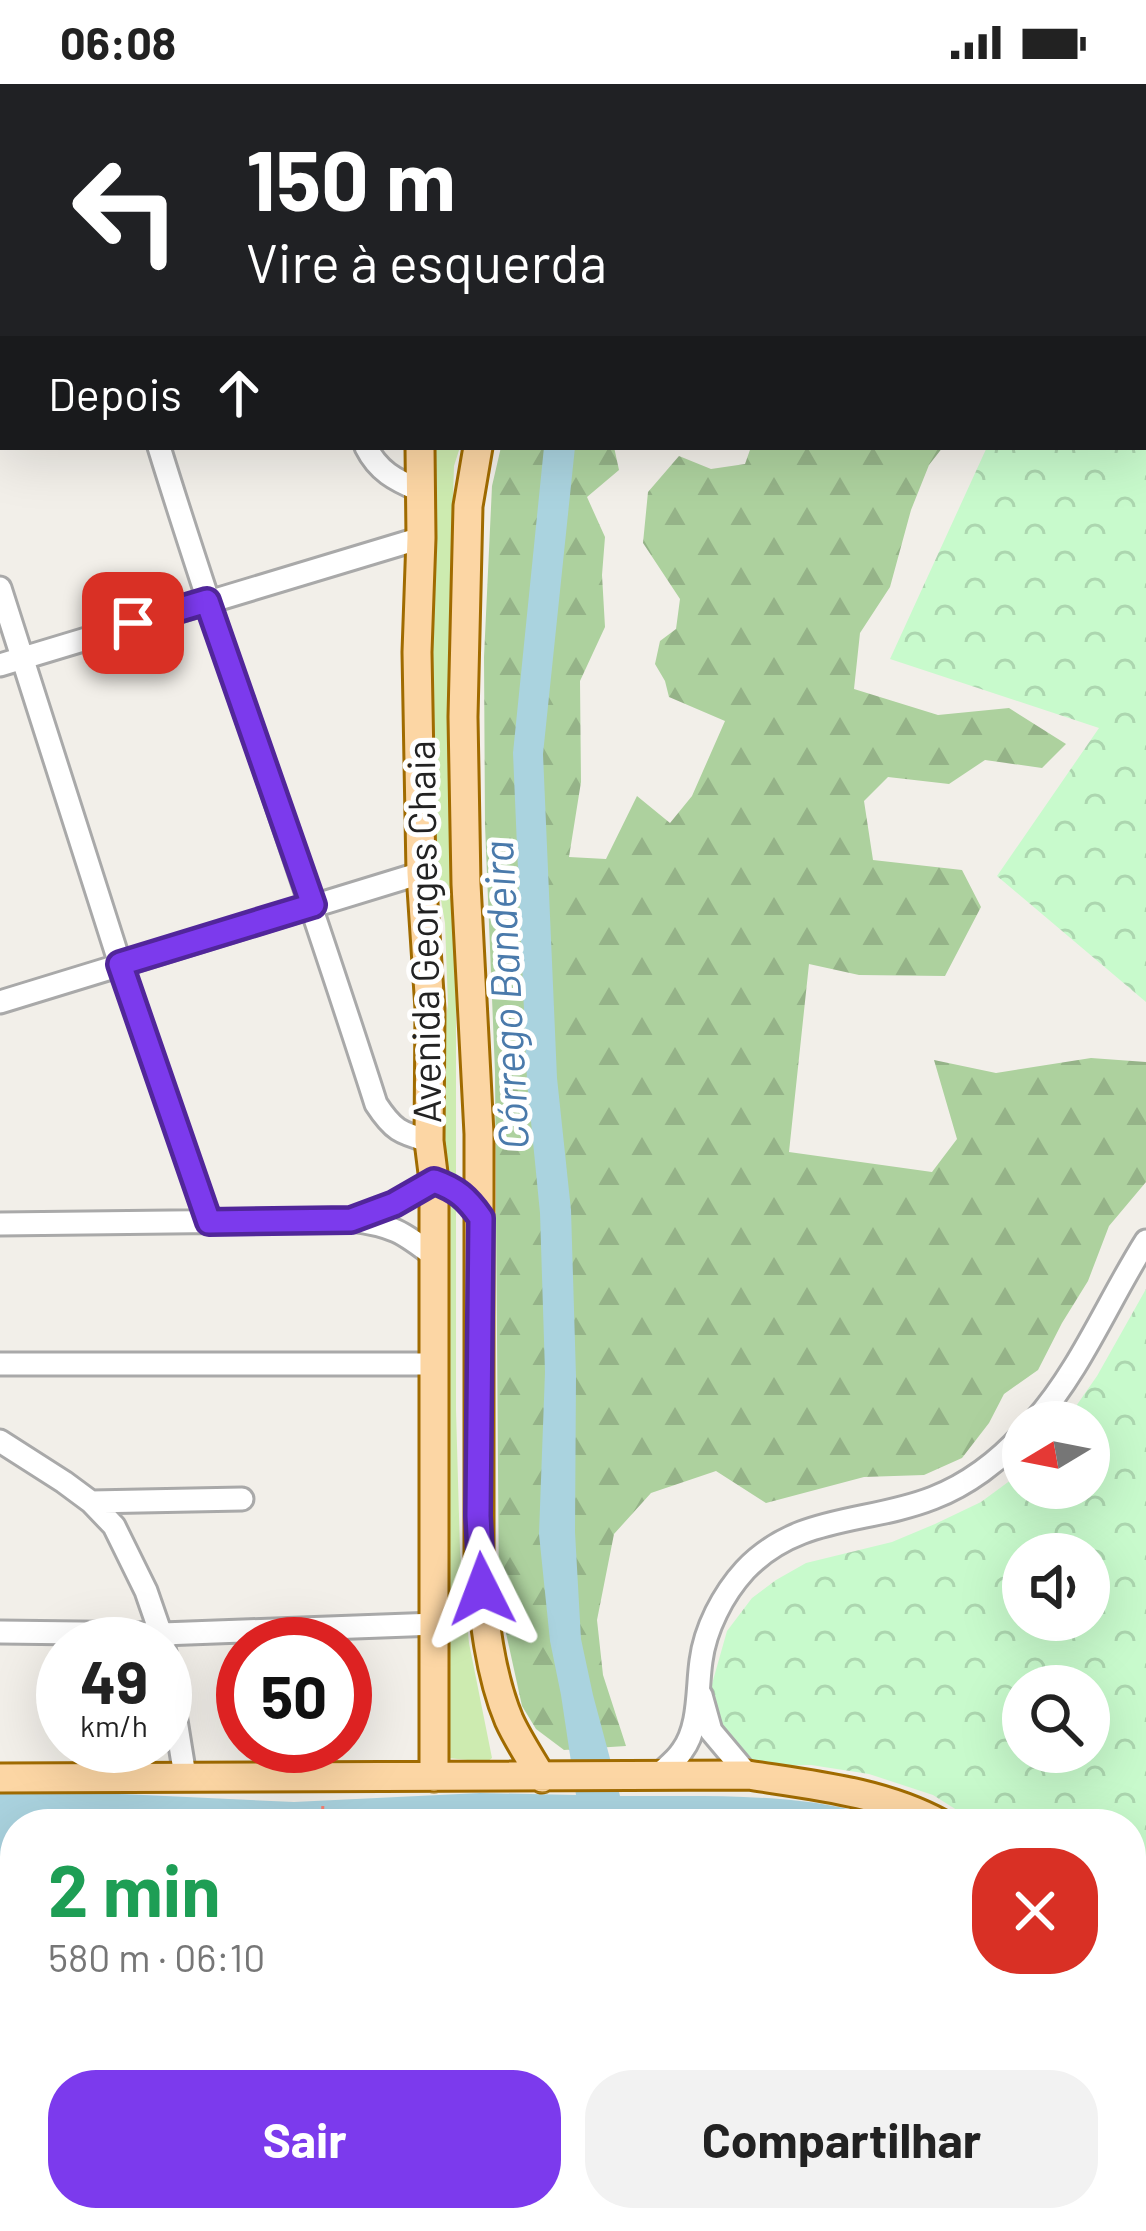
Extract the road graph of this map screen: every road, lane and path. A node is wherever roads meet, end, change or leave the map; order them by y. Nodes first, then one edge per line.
1 (160, 450) edge
2 (368, 450) edge
3 (420, 450) edge
4 (477, 450) edge
5 (419, 490) junction
6 (421, 538) junction
7 (0, 588) edge
8 (207, 601) junction
9 (23, 658) junction
10 (0, 665) edge
11 (421, 873) junction
12 (313, 905) junction
13 (120, 964) junction
14 (0, 1002) edge
15 (430, 1009) junction
16 (472, 1022) junction
17 (429, 1141) junction
18 (434, 1181) junction
19 (481, 1218) junction
20 (351, 1220) junction
21 (1, 1221) edge
22 (209, 1222) junction
23 (1146, 1241) edge
24 (435, 1257) junction
25 (0, 1364) edge
26 (435, 1364) junction
27 (1051, 1401) edge
28 (0, 1441) edge
29 (1002, 1455) edge
30 (242, 1499) dead end
31 (91, 1502) junction
32 (155, 1617) edge
33 (436, 1624) junction
34 (0, 1632) edge
35 (36, 1634) edge
36 (192, 1641) edge
37 (698, 1683) junction
38 (185, 1775) joint
39 (748, 1775) junction
40 (643, 1776) junction
41 (434, 1777) junction
42 (0, 1778) edge
43 (542, 1778) junction
44 (324, 1793) dead end
45 (323, 1809) edge
46 (905, 1809) edge

1 - 8 street
2 - 5 street
3 - 5 main road, Avenida Georges Chaia
4 - 16 main road, Avenida Georges Chaia
5 - 6 main road, Avenida Georges Chaia
6 - 8 street
6 - 11 main road, Avenida Georges Chaia
7 - 9 street
8 - 9 street
8 - 12 street
9 - 10 street
9 - 13 street
11 - 12 street
11 - 15 main road, Avenida Georges Chaia
12 - 13 street
12 - 17 street
13 - 14 street
13 - 22 street
15 - 16 main road
15 - 17 main road, Avenida Georges Chaia
16 - 19 main road, Avenida Georges Chaia
17 - 18 main road, Avenida Georges Chaia
18 - 19 main road
18 - 20 street
18 - 24 main road, Avenida Georges Chaia
19 - 43 main road, Avenida Georges Chaia
20 - 22 street
20 - 24 street
21 - 22 street
23 - 27 street
24 - 26 main road, Avenida Georges Chaia
25 - 26 street
26 - 33 main road, Avenida Georges Chaia
28 - 31 street
29 - 37 street
30 - 31 street
31 - 32 street
33 - 36 street
33 - 41 main road, Avenida Georges Chaia
34 - 35 street
37 - 39 street
37 - 40 street
38 - 41 main road
38 - 42 main road
39 - 40 main road
39 - 46 main road
40 - 43 main road
41 - 43 main road
44 - 45 path

